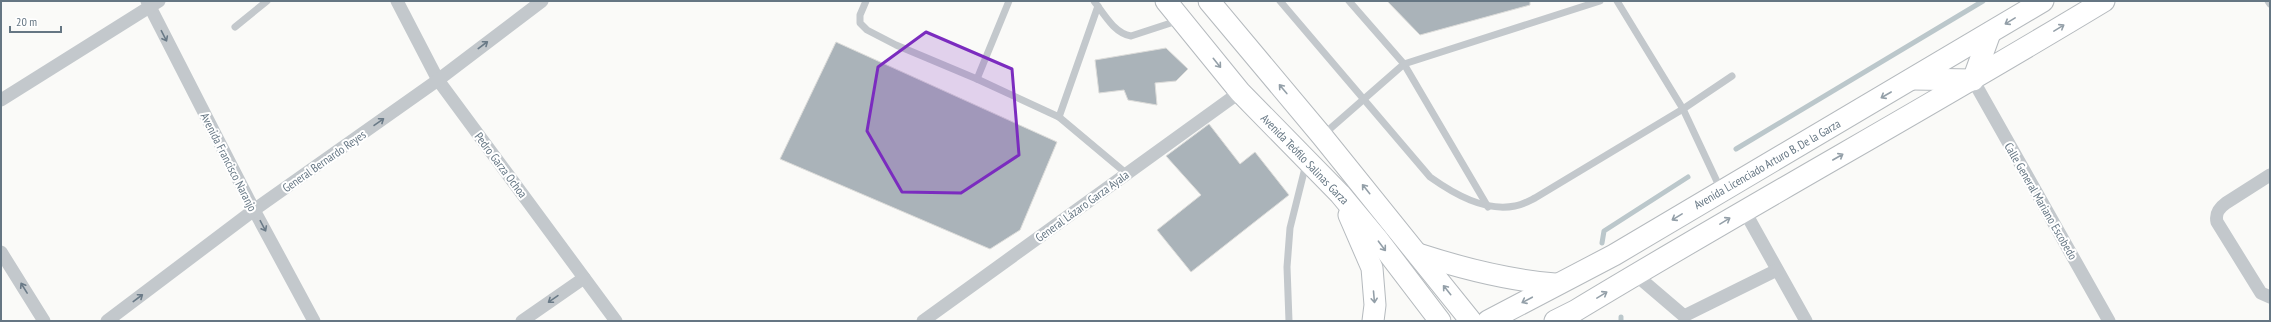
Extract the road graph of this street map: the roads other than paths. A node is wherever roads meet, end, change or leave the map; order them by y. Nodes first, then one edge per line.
1 (267, 1) edge
2 (397, 1) edge
3 (542, 1) edge
4 (866, 1) edge
5 (1009, 1) edge
6 (1166, 1) edge
7 (1280, 1) edge
8 (1349, 1) edge
9 (1600, 1) edge
10 (1617, 1) edge
11 (2043, 1) edge
12 (2104, 1) edge
13 (2268, 1) edge
14 (152, 3) edge
15 (1096, 4) edge
16 (2270, 4) edge
17 (1216, 8) edge
18 (1182, 20) junction
19 (235, 27) dead end
20 (1990, 33) junction
21 (1196, 37) junction
22 (1404, 64) junction
23 (1732, 76) dead end
24 (977, 79) junction
25 (1913, 79) junction
26 (438, 80) junction
27 (1972, 80) junction
28 (1240, 92) junction
29 (1364, 99) junction
30 (1, 100) edge
31 (1683, 109) junction
32 (1059, 117) junction
33 (1322, 136) junction
34 (1307, 160) junction
35 (1127, 174) junction
36 (2270, 175) edge
37 (1721, 190) junction
38 (1340, 194) junction
39 (1772, 196) junction
40 (1488, 207) junction
41 (254, 210) junction
42 (1744, 210) junction
43 (1688, 243) junction
44 (1, 252) edge
45 (1418, 254) junction
46 (1777, 270) junction
47 (1636, 275) junction
48 (584, 278) junction
49 (1555, 284) junction
50 (2270, 297) edge
51 (1572, 316) edge
52 (44, 321) edge
53 (107, 321) edge
54 (314, 321) edge
55 (522, 321) edge
56 (616, 321) edge
57 (923, 321) edge
58 (1289, 321) edge
59 (1373, 321) edge
60 (1440, 321) edge
61 (1471, 321) edge
62 (1488, 321) edge
63 (1556, 321) edge
64 (1806, 321) edge
65 (2109, 321) edge

1 - 19 lane
2 - 26 street, Pedro Garza Ochoa
26 -> 3 street, General Bernardo Reyes
4 - 24 lane
5 - 24 lane
6 - 18 main road, Avenida Teófilo Salinas Garza
7 - 29 lane
8 - 22 lane
9 - 22 lane
10 - 31 lane
11 -> 20 main road, Avenida Licenciado Arturo B. De la Garza
27 -> 12 main road
13 - 16 lane
14 - 30 street
14 -> 41 street, Avenida Francisco Naranjo
15 - 18 lane
15 - 32 lane
17 - 21 main road
33 -> 17 main road, Avenida Teófilo Salinas Garza
18 - 21 main road, Avenida Teófilo Salinas Garza
20 - 25 main road, Avenida Licenciado Arturo B. De la Garza
20 - 27 main road
21 -> 28 main road, Avenida Teófilo Salinas Garza
22 - 29 lane
22 - 40 lane
23 - 31 lane
24 - 32 lane
25 - 27 main road
25 -> 37 main road, Avenida Licenciado Arturo B. De la Garza
41 -> 26 street, General Bernardo Reyes
26 - 48 street, Pedro Garza Ochoa
39 -> 27 main road
27 - 65 street, Calle General Mariano Escobedo
28 - 34 main road, Avenida Teófilo Salinas Garza
28 - 35 street, General Lázaro Garza Ayala
29 - 33 lane
29 - 40 lane
31 - 37 lane
31 - 40 lane
32 - 35 lane
45 -> 33 main road, Avenida Teófilo Salinas Garza
34 - 38 main road, Avenida Teófilo Salinas Garza
34 - 58 lane
35 - 57 street, General Lázaro Garza Ayala
36 - 50 street
37 - 39 main road
37 - 43 main road
37 -> 49 main road, Avenida Licenciado Arturo B. De la Garza
38 -> 59 main road
38 -> 60 main road, Avenida Teófilo Salinas Garza
39 - 42 main road
53 -> 41 street, General Bernardo Reyes
41 -> 54 street, Avenida Francisco Naranjo
43 -> 42 main road
42 - 46 street
43 - 47 main road
52 -> 44 street
45 - 49 main road
61 -> 45 main road, Avenida Teófilo Salinas Garza
46 - 47 street
46 - 64 street
51 -> 47 main road
48 -> 55 street
48 - 56 street, Pedro Garza Ochoa
49 -> 62 main road, Avenida Licenciado Arturo B. De la Garza
51 - 63 main road

